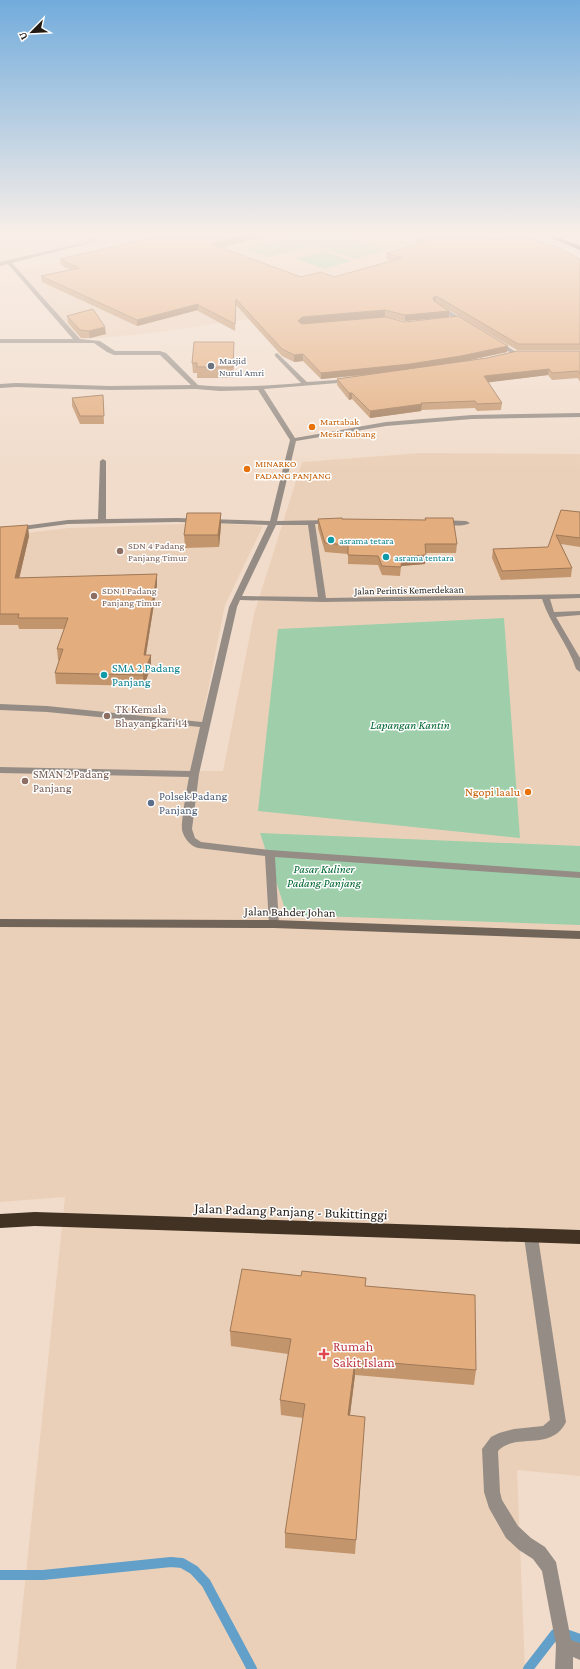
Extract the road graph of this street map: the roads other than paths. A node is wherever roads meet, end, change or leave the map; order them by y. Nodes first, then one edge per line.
1 (53, 313) edge
2 (449, 313) edge
3 (459, 319) junction
4 (452, 320) edge
5 (472, 327) edge
6 (491, 338) edge
7 (0, 341) edge
8 (78, 341) junction
9 (516, 354) junction
10 (524, 354) edge
11 (277, 355) edge
12 (509, 356) edge
13 (356, 380) edge
14 (306, 384) junction
15 (0, 386) edge
16 (196, 387) junction
17 (260, 388) junction
18 (580, 415) edge
19 (292, 440) junction
20 (103, 461) dead end
21 (102, 522) junction
22 (273, 522) junction
23 (312, 522) junction
24 (335, 522) edge
25 (431, 522) edge
26 (466, 522) dead end
27 (0, 531) edge
28 (580, 596) edge
29 (545, 597) junction
30 (237, 598) junction
31 (322, 600) junction
32 (580, 613) edge
33 (550, 615) junction
34 (580, 669) edge
35 (0, 707) edge
36 (206, 725) junction
37 (0, 770) edge
38 (194, 774) junction
39 (270, 853) junction
40 (580, 875) edge
41 (0, 923) edge
42 (274, 924) junction
43 (580, 935) edge
44 (0, 1221) edge
45 (532, 1237) junction
46 (580, 1237) edge
47 (564, 1645) junction
48 (580, 1652) edge
49 (564, 1669) edge

1 - 8 street
2 - 3 street
3 - 4 street
3 - 5 street
6 - 9 street
7 - 8 street
8 - 16 street
9 - 10 street
9 - 12 street
11 - 14 street
13 - 14 street
14 - 17 street
15 - 16 street
16 - 17 street
17 - 19 street
18 - 19 street
19 - 22 street
20 - 21 street
21 - 22 street
21 - 27 street
22 - 23 street
22 - 30 street
23 - 24 street
23 - 31 street
25 - 26 street
28 - 29 street, Jalan Perintis Kemerdekaan
29 - 31 street, Jalan Perintis Kemerdekaan
29 - 33 street
30 - 31 street, Jalan Perintis Kemerdekaan
30 - 36 street
32 - 33 street
33 - 34 street
35 - 36 street
36 - 38 street
37 - 38 street
38 - 39 street
39 - 40 street
39 - 42 street
41 - 42 main road, Jalan Bahder Johan
42 - 43 main road, Jalan Bahder Johan
44 - 45 highway, Jalan Padang Panjang - Bukittinggi
45 - 46 highway, Jalan Padang Panjang - Bukittinggi
45 - 47 street
47 - 48 street
47 - 49 street

